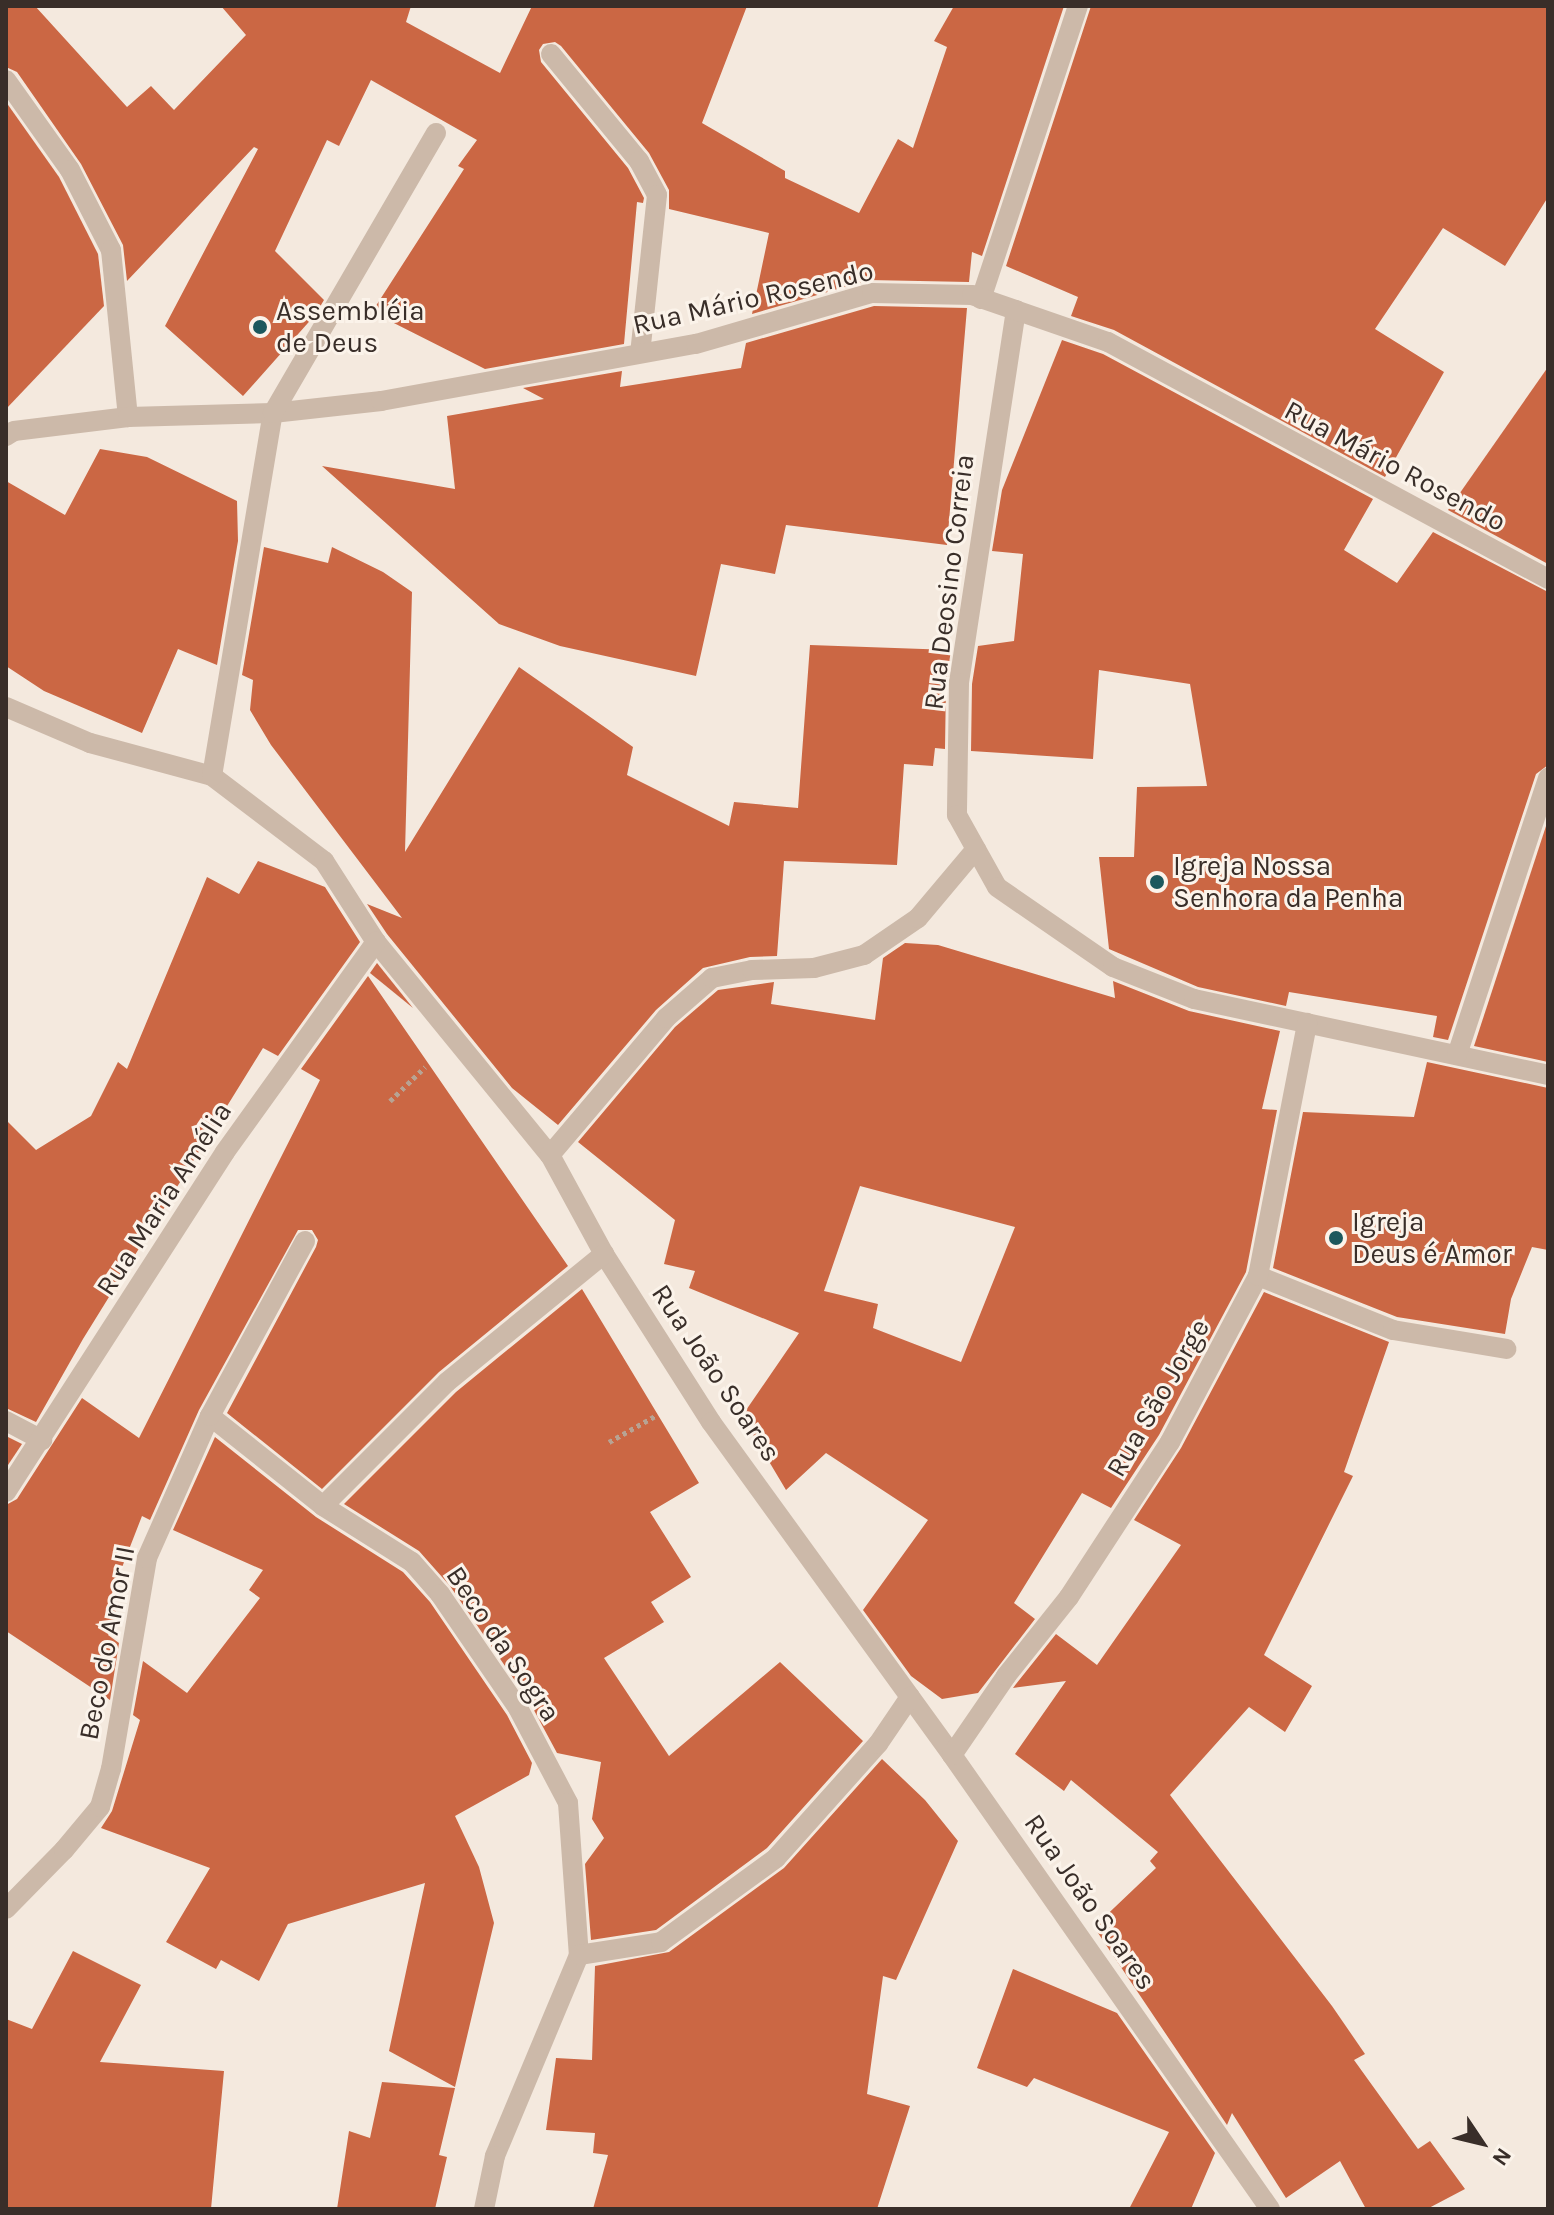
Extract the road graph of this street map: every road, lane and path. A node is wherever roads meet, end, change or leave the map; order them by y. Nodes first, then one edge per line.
1 (1078, 6) edge
2 (551, 54) dead end
3 (6, 80) edge
4 (436, 133) dead end
5 (981, 299) junction
6 (1016, 310) junction
7 (640, 353) junction
8 (273, 413) junction
9 (128, 417) junction
10 (6, 436) edge
11 (1548, 579) edge
12 (6, 707) edge
13 (212, 776) junction
14 (1548, 778) edge
15 (976, 849) junction
16 (376, 942) junction
17 (1307, 1023) junction
18 (1457, 1055) junction
19 (1548, 1075) edge
20 (550, 1155) junction
21 (305, 1241) dead end
22 (604, 1254) junction
23 (1258, 1276) junction
24 (1506, 1349) dead end
25 (694, 1396) junction
26 (210, 1416) junction
27 (6, 1421) edge
28 (42, 1440) junction
29 (609, 1442) dead end
30 (6, 1492) edge
31 (323, 1506) junction
32 (910, 1697) junction
33 (952, 1755) junction
34 (6, 1909) edge
35 (579, 1955) junction
36 (484, 2209) edge
37 (1270, 2209) edge

1 - 5 street
2 - 7 street
3 - 9 street
4 - 8 street
5 - 6 street, Rua Mário Rosendo
5 - 7 street, Rua Mário Rosendo
6 - 11 street, Rua Mário Rosendo
6 - 15 street, Rua Deosino Correia
7 - 8 street, Rua Mário Rosendo
8 - 9 street, Rua Mário Rosendo
8 - 13 street
9 - 10 street, Rua Mário Rosendo
12 - 13 street, Rua João Soares
13 - 16 street, Rua João Soares
14 - 18 street
15 - 17 street, Rua Deosino Correia
15 - 20 street
16 - 20 street, Rua João Soares
16 - 28 street, Rua Maria Amélia
17 - 18 street, Rua Deosino Correia
17 - 23 street, Rua São Jorge
18 - 19 street, Rua Deosino Correia
20 - 22 street, Rua João Soares
21 - 26 street, Beco do Amor II
22 - 25 street, Rua João Soares
22 - 31 street
23 - 24 street
23 - 33 street, Rua São Jorge
25 - 29 path
25 - 32 street, Rua João Soares
26 - 31 street, Beco da Sogra
26 - 34 street, Beco do Amor II
27 - 28 street
28 - 30 street, Rua Maria Amélia
31 - 35 street, Beco da Sogra
32 - 33 street, Rua João Soares
32 - 35 street
33 - 37 street, Rua João Soares
35 - 36 street, Beco da Sogra

